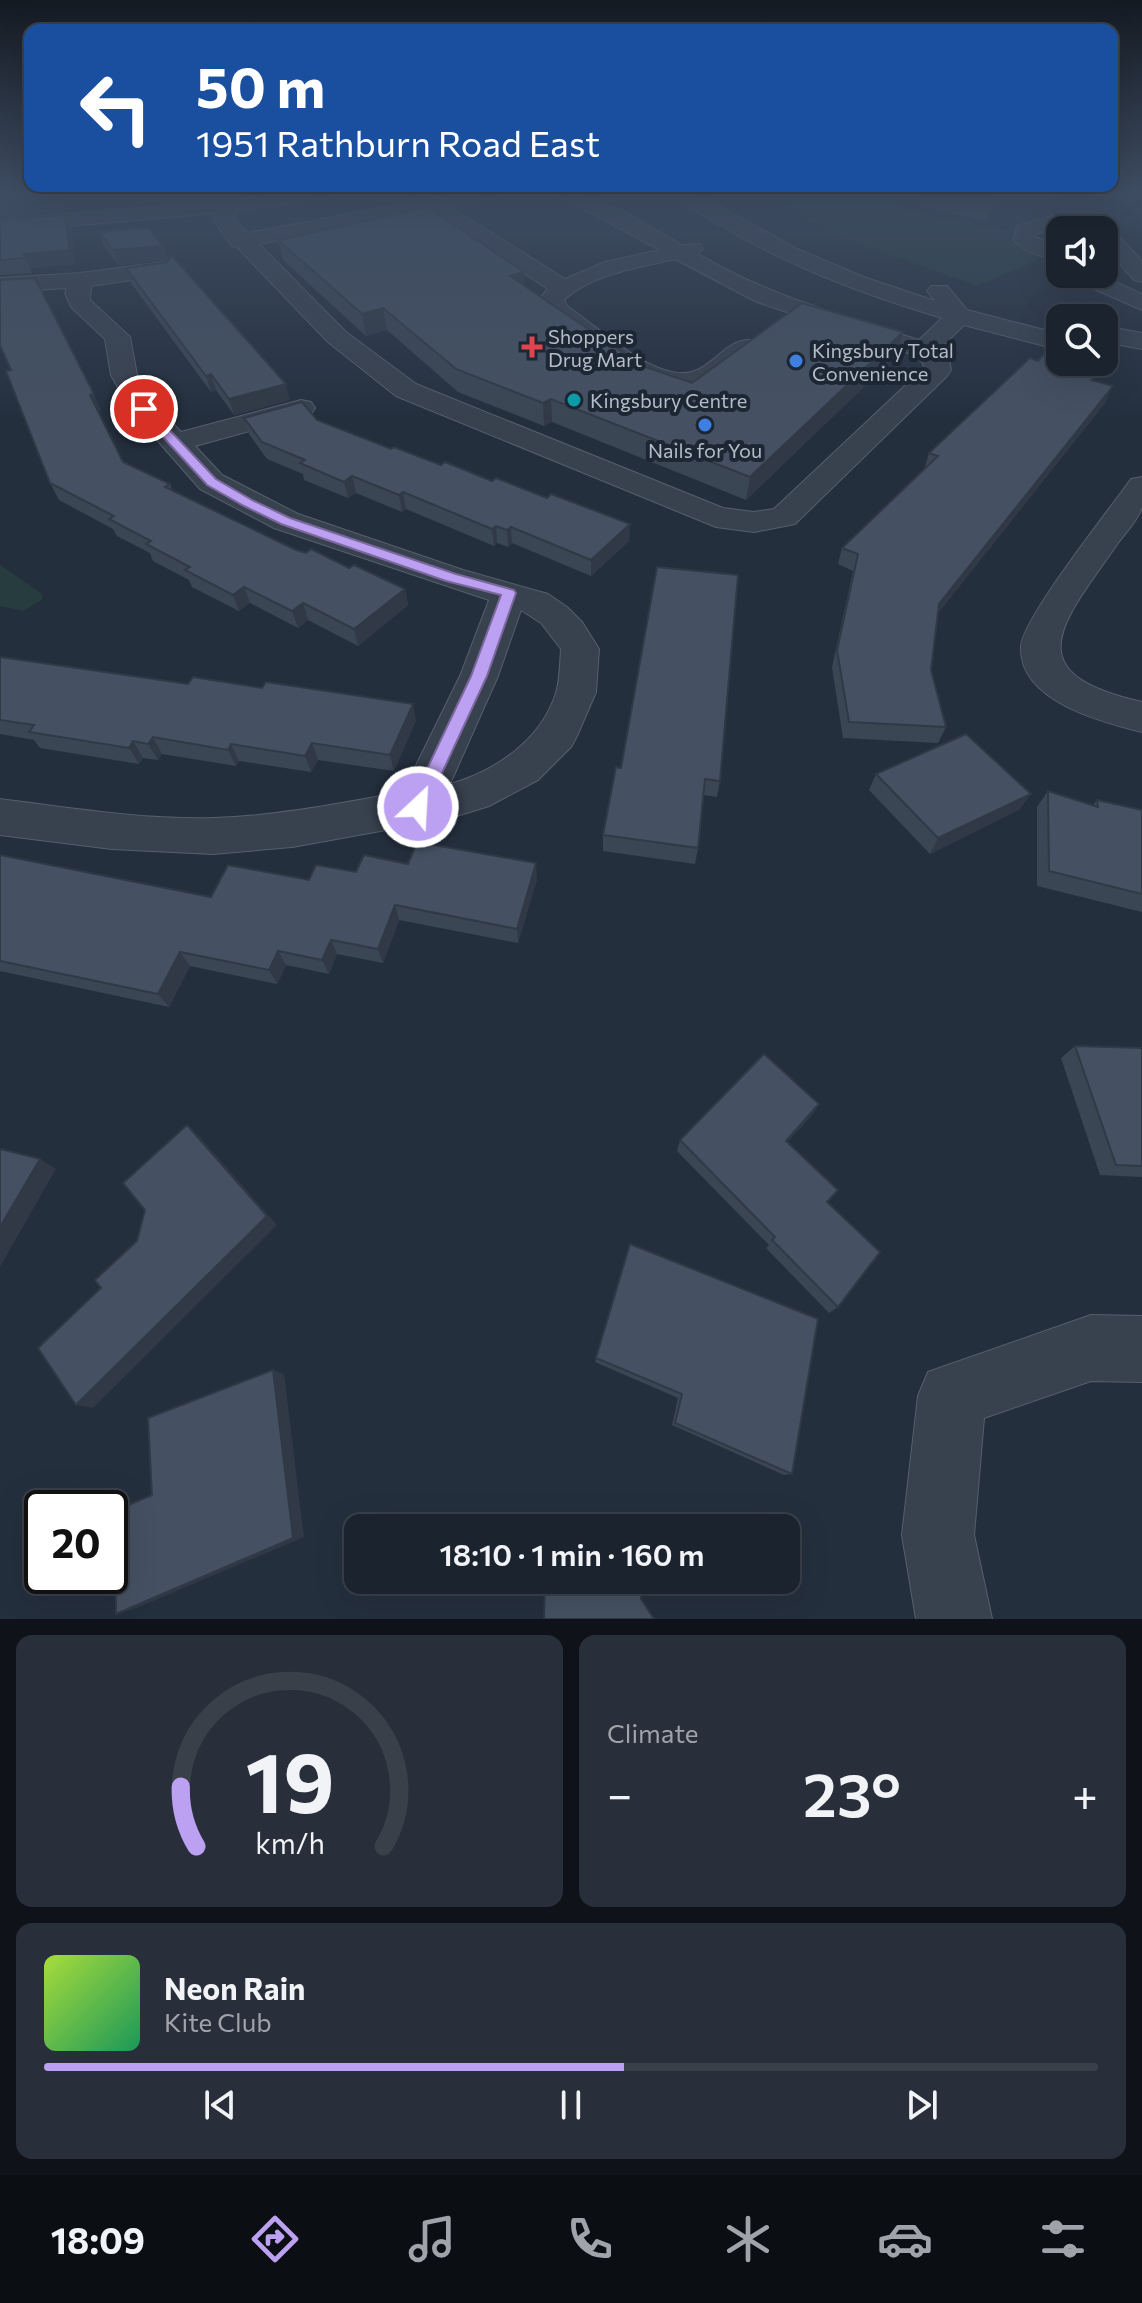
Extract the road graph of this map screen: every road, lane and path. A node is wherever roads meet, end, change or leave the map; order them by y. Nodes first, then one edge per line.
1 (163, 269) edge
2 (268, 269) edge
3 (533, 269) edge
4 (609, 269) edge
5 (708, 269) edge
6 (824, 269) edge
7 (875, 269) edge
8 (81, 280) junction
9 (0, 285) edge
10 (563, 288) junction
11 (1109, 288) edge
12 (939, 291) junction
13 (1142, 303) edge
14 (797, 309) junction
15 (959, 316) junction
16 (1046, 320) edge
17 (1118, 337) edge
18 (1046, 338) edge
19 (1142, 341) edge
20 (923, 350) junction
21 (1118, 354) edge
22 (1142, 359) edge
23 (301, 408) edge
24 (173, 443) junction
25 (1142, 486) edge
26 (509, 593) junction
27 (1142, 717) edge
28 (418, 807) junction
29 (0, 817) edge
30 (1142, 1349) edge
31 (954, 1619) edge

1 - 8 street
2 - 20 street
3 - 10 street
4 - 10 street
5 - 14 street
6 - 15 street
7 - 12 street
8 - 9 street
8 - 24 street
10 - 14 street
11 - 13 street
12 - 15 street
12 - 16 street
14 - 20 street
15 - 18 street
15 - 20 street
17 - 19 street
21 - 22 street
23 - 24 street
24 - 26 street
25 - 27 street
26 - 28 street
26 - 28 street
28 - 29 street
30 - 31 street

